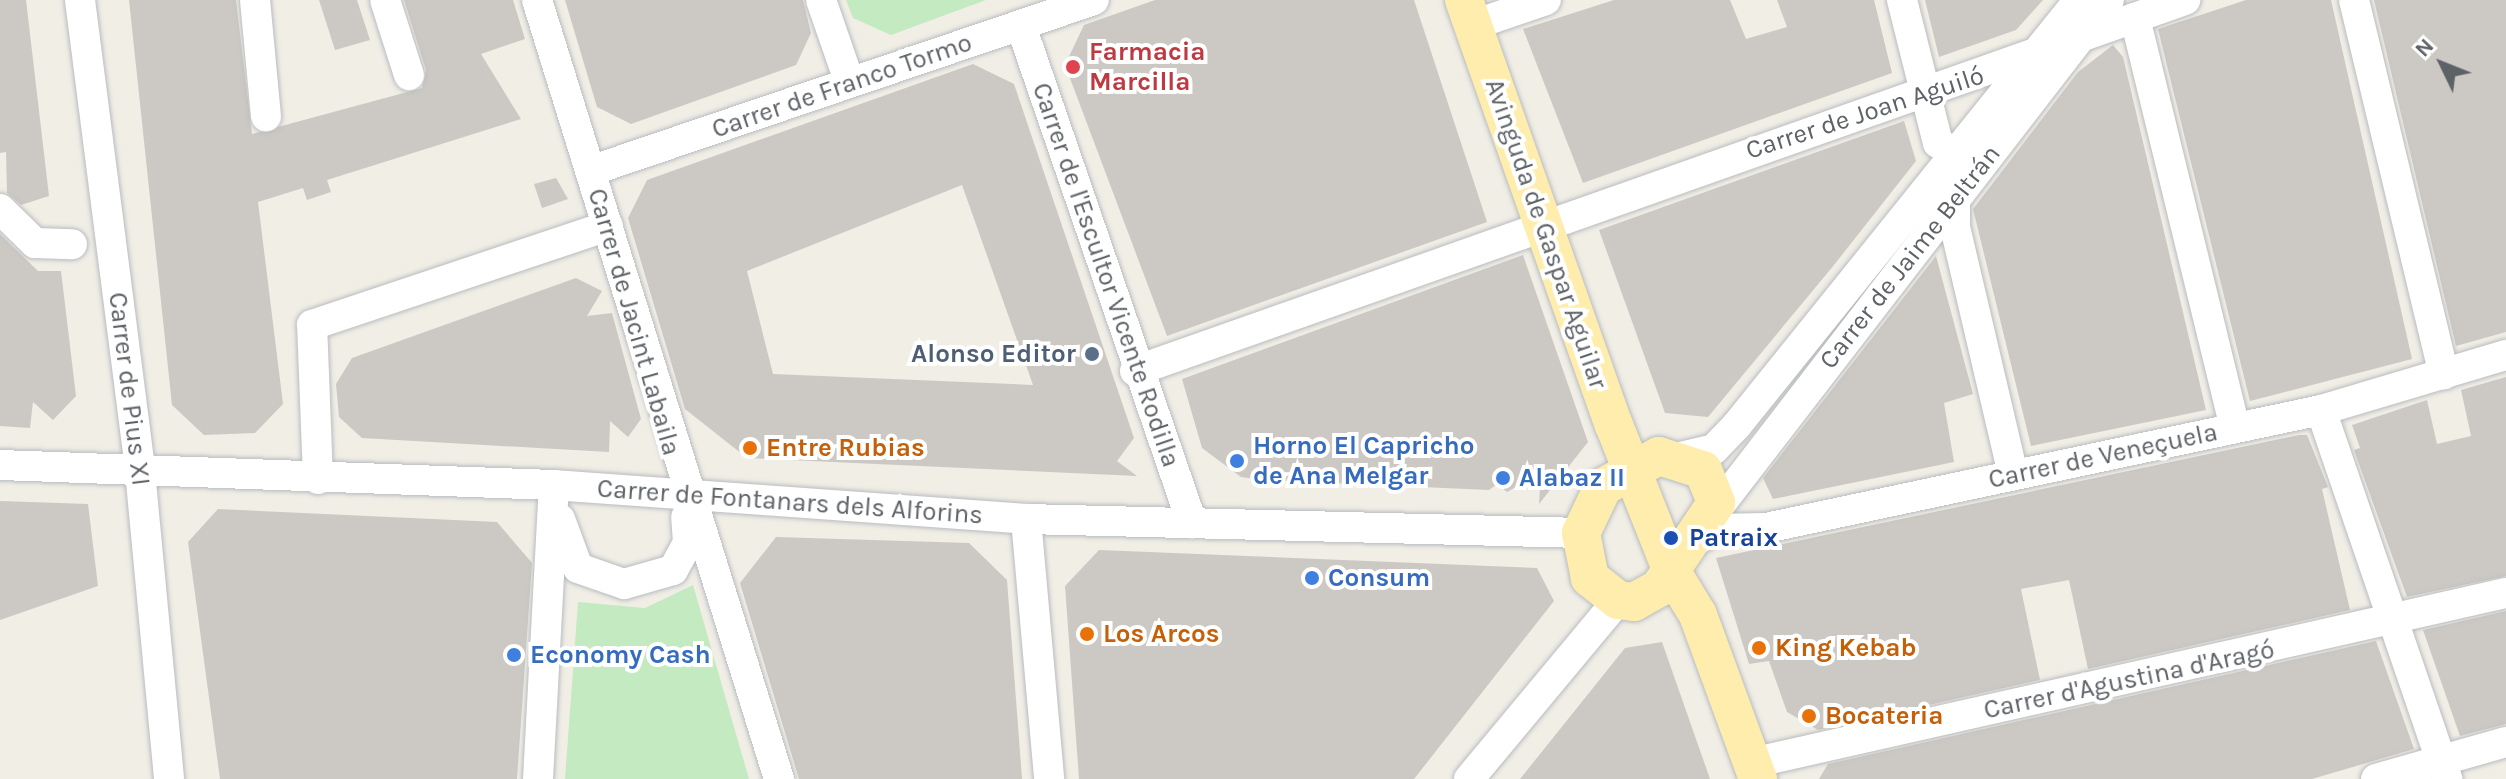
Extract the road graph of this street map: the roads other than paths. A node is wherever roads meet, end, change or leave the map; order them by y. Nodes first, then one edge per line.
1 (80, 0) edge
2 (255, 0) edge
3 (385, 0) edge
4 (537, 0) edge
5 (821, 0) edge
6 (1094, 0) edge
7 (1546, 0) edge
8 (1902, 0) edge
9 (2079, 0) edge
10 (2109, 0) edge
11 (2185, 0) edge
12 (2354, 0) edge
13 (1468, 12) edge
14 (2135, 18) junction
15 (1021, 26) junction
16 (2085, 38) junction
17 (2036, 56) junction
18 (409, 75) dead end
19 (849, 81) junction
20 (1924, 90) junction
21 (266, 116) dead end
22 (1957, 154) junction
23 (590, 171) junction
24 (1955, 199) junction
25 (0, 209) edge
26 (1543, 224) junction
27 (608, 226) junction
28 (72, 244) dead end
29 (2506, 355) edge
30 (1135, 371) junction
31 (2444, 374) junction
32 (2321, 410) junction
33 (2235, 428) junction
34 (1680, 457) junction
35 (0, 465) edge
36 (1632, 466) junction
37 (140, 471) junction
38 (2013, 474) junction
39 (318, 479) junction
40 (554, 485) junction
41 (684, 493) junction
42 (1026, 519) junction
43 (1192, 523) junction
44 (1705, 527) junction
45 (1581, 533) junction
46 (1673, 574) junction
47 (2506, 593) edge
48 (1618, 600) junction
49 (2393, 622) junction
50 (2506, 742) edge
51 (2444, 770) edge
52 (1755, 771) edge
53 (169, 779) edge
54 (538, 779) edge
55 (779, 779) edge
56 (1049, 779) edge
57 (1469, 779) edge
58 (2376, 779) edge

1 - 37 street, Carrer de Pius XI
2 - 21 street
3 - 18 street
4 - 23 street, Carrer de Jacint Labaila
5 - 19 street
6 - 15 street, Carrer de Franco Tormo
7 - 13 street
8 - 20 street
9 - 17 street, Carrer de Jaime Beltrán
10 - 16 street, Carrer de Jaime Beltrán
11 - 14 street, Carrer de Joan Aguiló
12 - 31 street
13 - 26 main road, Avinguda de Gaspar Aguilar
14 - 16 street, Carrer de Joan Aguiló
14 - 33 street
15 - 19 street, Carrer de Franco Tormo
15 - 30 street, Carrer de l'Escultor Vicente Rodilla
16 - 17 street, Carrer de Joan Aguiló
16 - 24 street, Carrer de Jaime Beltrán
17 - 20 street, Carrer de Joan Aguiló
17 - 22 street, Carrer de Jaime Beltrán
19 - 23 street, Carrer de Franco Tormo
20 - 22 street
20 - 26 street, Carrer de Joan Aguiló
22 - 34 street, Carrer de Jaime Beltrán
23 - 27 street, Carrer de Jacint Labaila
24 - 38 street
24 - 44 street, Carrer de Jaime Beltrán
25 - 28 street
26 - 30 street, Carrer de Joan Aguiló
26 - 36 main road, Avinguda de Gaspar Aguilar
27 - 39 street
27 - 41 street, Carrer de Jacint Labaila
29 - 31 street, Carrer de Veneçuela
30 - 43 street, Carrer de l'Escultor Vicente Rodilla
31 - 32 street, Carrer de Veneçuela
32 - 33 street, Carrer de Veneçuela
32 - 49 street
33 - 38 street, Carrer de Veneçuela
34 - 36 main road
34 - 44 main road
35 - 37 street, Carrer de Fontanars dels Alforins
36 - 45 main road
36 - 46 main road, Avinguda de Gaspar Aguilar
37 - 39 street, Carrer de Fontanars dels Alforins
37 - 53 street, Carrer de Pius XI
38 - 44 street, Carrer de Veneçuela
39 - 40 street, Carrer de Fontanars dels Alforins
40 - 41 street, Carrer de Fontanars dels Alforins
40 - 41 street
40 - 54 street
41 - 42 street, Carrer de Fontanars dels Alforins
41 - 55 street, Carrer de Jacint Labaila
42 - 43 street, Carrer de Fontanars dels Alforins
42 - 56 street
43 - 45 street, Carrer de Fontanars dels Alforins
44 - 46 main road
45 - 48 main road
46 - 48 main road
46 - 52 main road, Avinguda de Gaspar Aguilar
47 - 49 street, Carrer d'Agustina d'Aragó
48 - 57 street
49 - 51 street
49 - 52 street, Carrer d'Agustina d'Aragó
50 - 51 street
51 - 58 street

